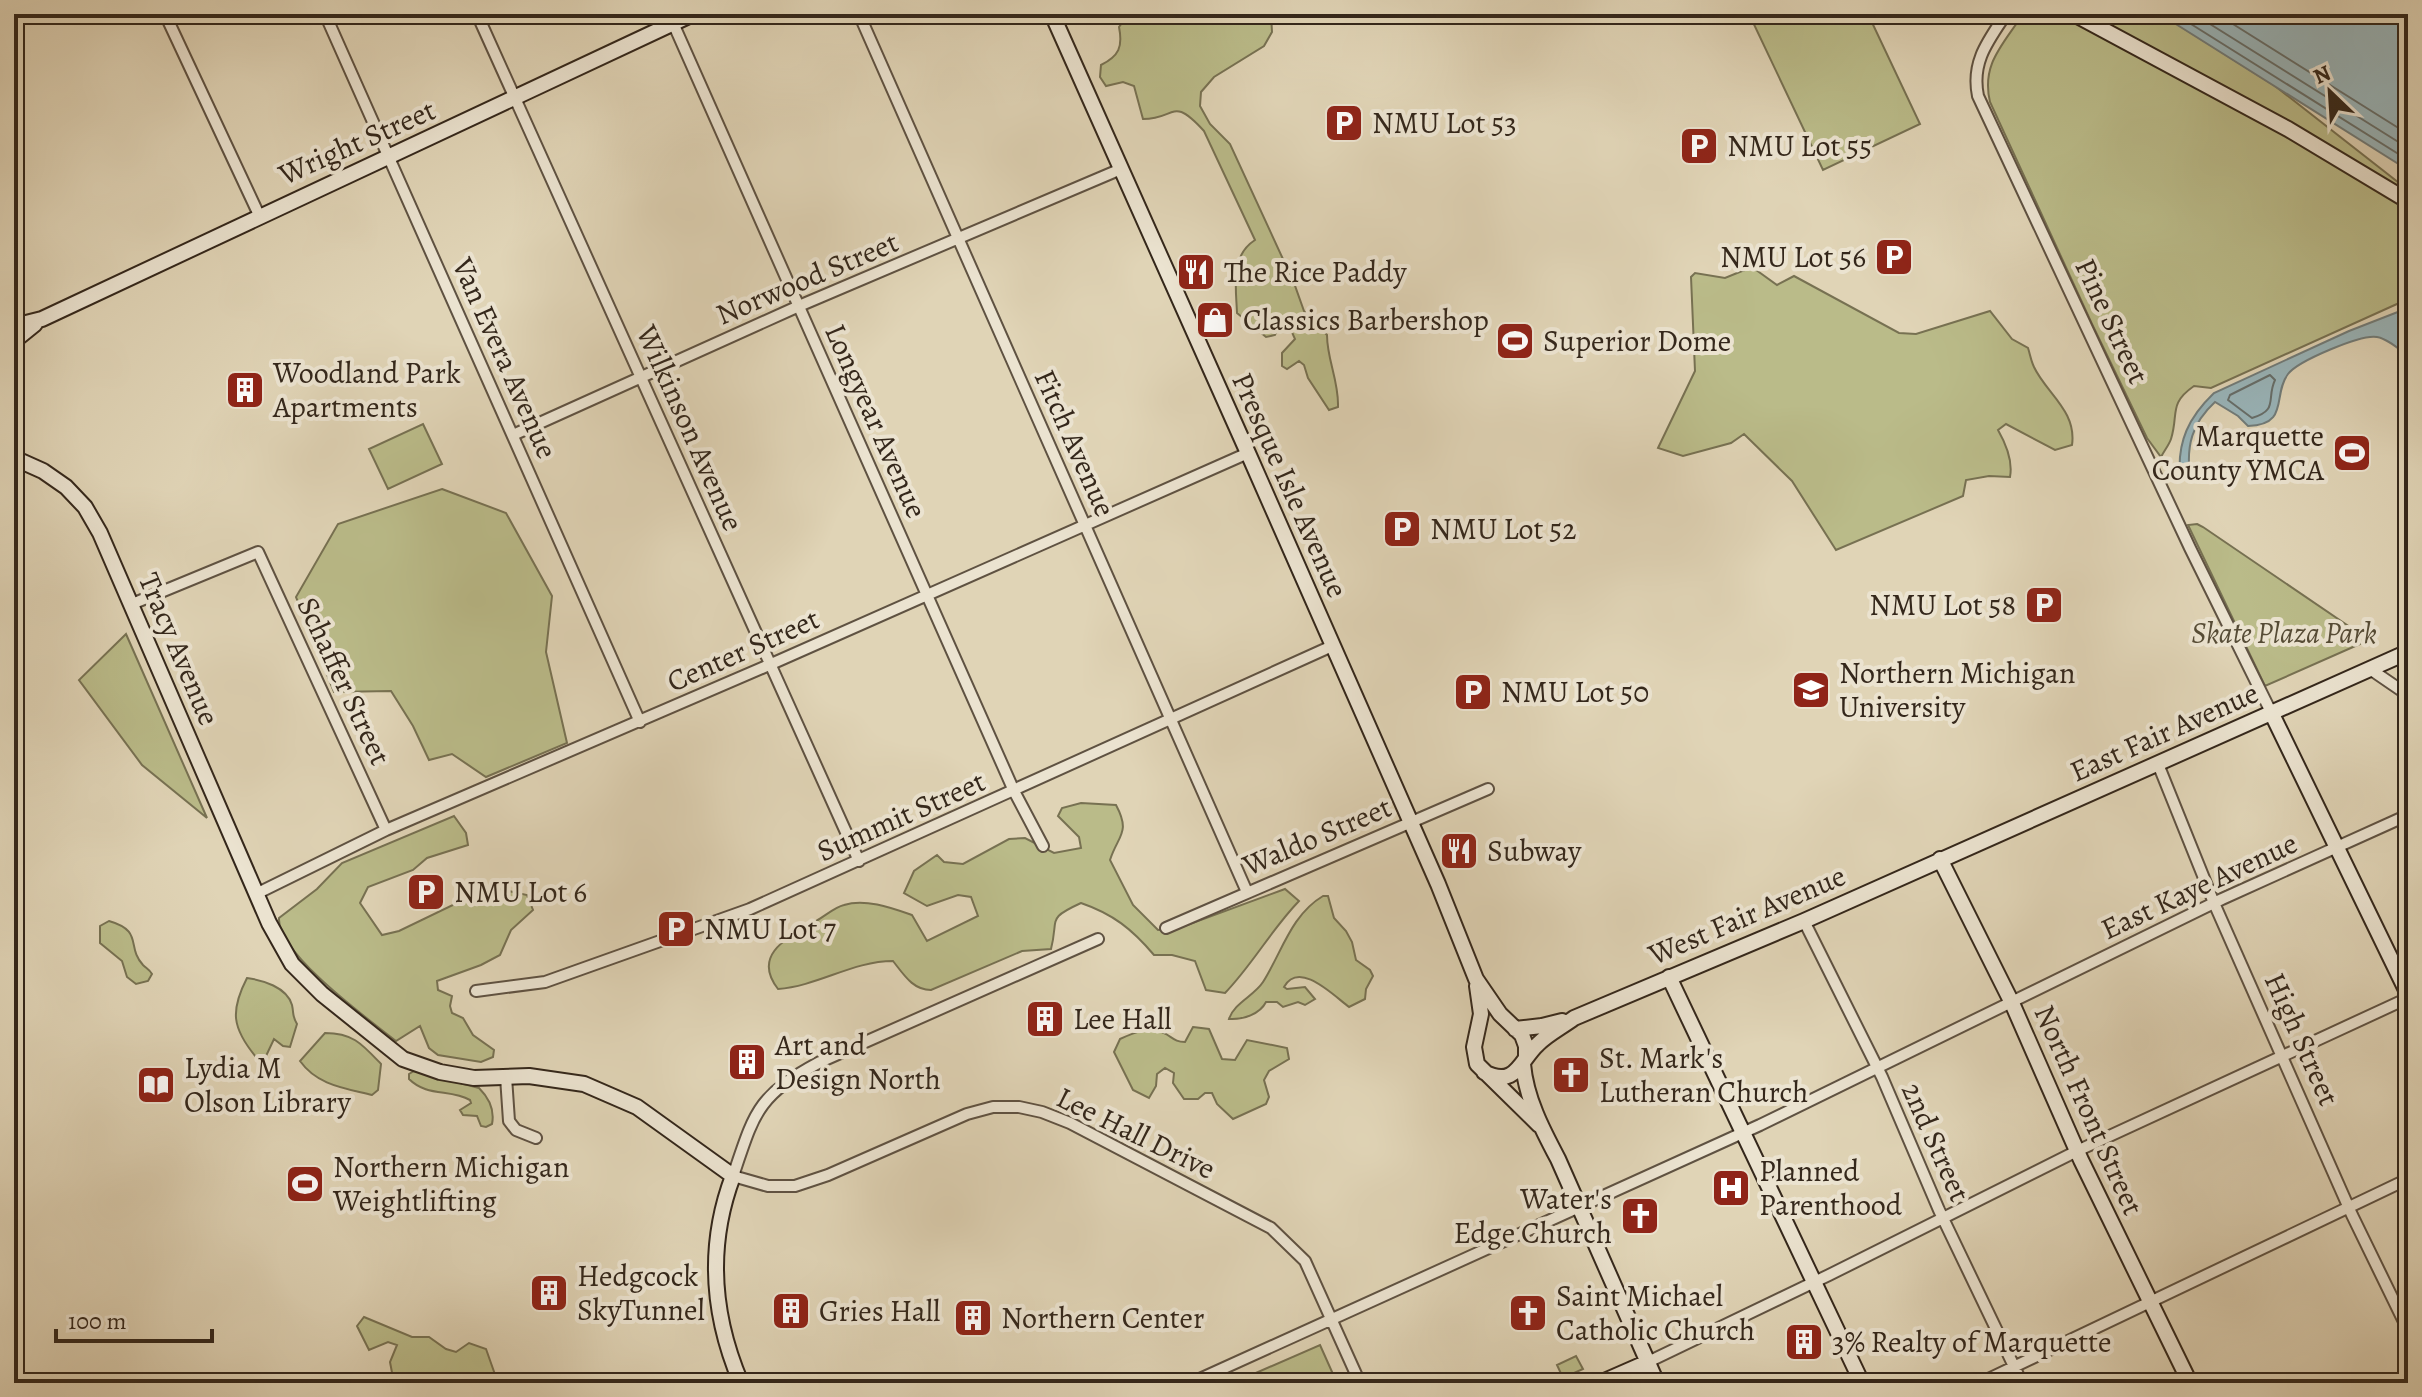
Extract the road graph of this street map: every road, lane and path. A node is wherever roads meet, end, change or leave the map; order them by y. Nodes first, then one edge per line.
1 (165, 14) edge
2 (325, 14) edge
3 (477, 14) edge
4 (693, 14) edge
5 (859, 14) edge
6 (1052, 14) edge
7 (2006, 14) edge
8 (2074, 14) edge
9 (671, 19) edge
10 (517, 98) junction
11 (389, 157) junction
12 (1121, 169) junction
13 (2408, 201) edge
14 (259, 215) junction
15 (959, 239) junction
16 (799, 306) junction
17 (42, 319) junction
18 (14, 326) edge
19 (14, 341) edge
20 (641, 377) junction
21 (513, 435) junction
22 (1248, 453) junction
23 (14, 458) edge
24 (1085, 526) junction
25 (927, 595) junction
26 (132, 604) junction
27 (1332, 646) junction
28 (2408, 652) edge
29 (769, 665) junction
30 (2370, 669) junction
31 (2408, 695) edge
32 (2271, 712) junction
33 (1172, 719) junction
34 (640, 722) junction
35 (2158, 764) junction
36 (1488, 789) dead end
37 (1014, 791) junction
38 (2408, 815) edge
39 (1409, 822) junction
40 (386, 830) junction
41 (1043, 846) dead end
42 (2337, 848) junction
43 (1940, 859) junction
44 (859, 861) junction
45 (1247, 892) junction
46 (258, 893) junction
47 (2214, 903) junction
48 (1804, 921) junction
49 (1166, 928) dead end
50 (1098, 939) dead end
51 (1669, 977) junction
52 (1476, 979) junction
53 (476, 991) dead end
54 (2408, 996) edge
55 (2012, 1003) junction
56 (1574, 1018) junction
57 (1513, 1028) junction
58 (1475, 1041) junction
59 (2283, 1054) junction
60 (1524, 1061) junction
61 (1877, 1067) junction
62 (1484, 1072) junction
63 (506, 1077) junction
64 (1539, 1125) junction
65 (1744, 1132) junction
66 (536, 1138) dead end
67 (2077, 1151) junction
68 (733, 1176) junction
69 (2408, 1179) edge
70 (1579, 1206) junction
71 (2349, 1206) junction
72 (1943, 1218) junction
73 (1815, 1282) junction
74 (2149, 1301) junction
75 (1332, 1321) junction
76 (2408, 1330) edge
77 (1648, 1362) junction
78 (2014, 1366) junction
79 (741, 1383) edge
80 (1191, 1383) edge
81 (1360, 1383) edge
82 (1600, 1383) edge
83 (1657, 1383) edge
84 (1862, 1383) edge
85 (1980, 1383) edge
86 (2022, 1383) edge
87 (2190, 1383) edge

1 - 14 street
2 - 11 street, Van Evera Avenue
3 - 10 street, Wilkinson Avenue
4 - 9 street, Wright Street
5 - 15 street, Fitch Avenue
6 - 12 street, Presque Isle Avenue
7 - 32 street, Pine Street
8 - 13 street
9 - 10 street, Wright Street
9 - 16 street, Longyear Avenue
10 - 11 street, Wright Street
10 - 20 street, Wilkinson Avenue
11 - 14 street, Wright Street
11 - 21 street, Van Evera Avenue
12 - 15 street, Norwood Street
12 - 22 street, Presque Isle Avenue
14 - 17 street, Wright Street
15 - 16 street, Norwood Street
15 - 24 street, Fitch Avenue
16 - 20 street, Norwood Street
16 - 25 street, Longyear Avenue
17 - 18 street, Wright Street
17 - 19 street, Wright Street
20 - 21 street, Norwood Street
20 - 29 street, Wilkinson Avenue
21 - 34 street, Van Evera Avenue
22 - 24 street, Center Street
22 - 27 street, Presque Isle Avenue
23 - 26 street, Tracy Avenue
24 - 25 street, Center Street
24 - 33 street, Fitch Avenue
25 - 29 street, Center Street
25 - 37 street, Longyear Avenue
26 - 40 street, Schaffer Street
26 - 46 street, Tracy Avenue
27 - 33 street, Summit Street
27 - 39 street, Presque Isle Avenue
28 - 30 street, East Fair Avenue
29 - 34 street, Center Street
29 - 44 street, Wilkinson Avenue
30 - 31 street
30 - 32 street, East Fair Avenue
32 - 35 street, East Fair Avenue
32 - 42 street, Pine Street
33 - 37 street, Summit Street
33 - 45 street, Fitch Avenue
34 - 40 street, Center Street
35 - 43 street, East Fair Avenue
35 - 47 street, High Street
36 - 39 street, Waldo Street
37 - 41 street, Longyear Avenue
37 - 44 street, Summit Street
38 - 42 street, East Kaye Avenue
39 - 45 street, Waldo Street
39 - 52 street, Presque Isle Avenue
40 - 46 street, Center Street
42 - 47 street, East Kaye Avenue
42 - 54 street, Pine Street
43 - 48 street, West Fair Avenue
43 - 55 street, North Front Street
44 - 53 street, Summit Street
45 - 49 street, Waldo Street
46 - 63 street, Tracy Avenue
47 - 55 street, East Kaye Avenue
47 - 59 street, High Street
48 - 51 street, West Fair Avenue
48 - 61 street, 2nd Street
50 - 68 street
51 - 56 street, West Fair Avenue
51 - 65 street
52 - 57 street, Presque Isle Avenue
52 - 58 street, Presque Isle Avenue
54 - 59 street
55 - 61 street, East Kaye Avenue
55 - 67 street, North Front Street
56 - 57 street, West Fair Avenue
56 - 60 street, West Fair Avenue
57 - 58 street, West Fair Avenue
57 - 60 street, Presque Isle Avenue
58 - 62 street, Presque Isle Avenue
59 - 67 street
59 - 71 street, High Street
60 - 62 street, West Fair Avenue
60 - 64 street, Presque Isle Avenue
61 - 65 street, East Kaye Avenue
61 - 72 street, 2nd Street
62 - 64 street, Presque Isle Avenue
63 - 66 street
63 - 68 street, Tracy Avenue
64 - 70 street, Presque Isle Avenue
65 - 70 street, East Kaye Avenue
65 - 73 street
67 - 72 street
67 - 74 street, North Front Street
68 - 75 street, Lee Hall Drive
68 - 79 street
69 - 71 street
70 - 75 street, East Kaye Avenue
70 - 77 street, Presque Isle Avenue
71 - 74 street
71 - 76 street, High Street
72 - 73 street
72 - 78 street, 2nd Street
73 - 77 street
73 - 84 street
74 - 78 street
74 - 87 street, North Front Street
75 - 80 street, East Kaye Avenue
75 - 81 street, Lee Hall Drive
77 - 82 street
77 - 83 street, Presque Isle Avenue
78 - 85 street
78 - 86 street, 2nd Street

